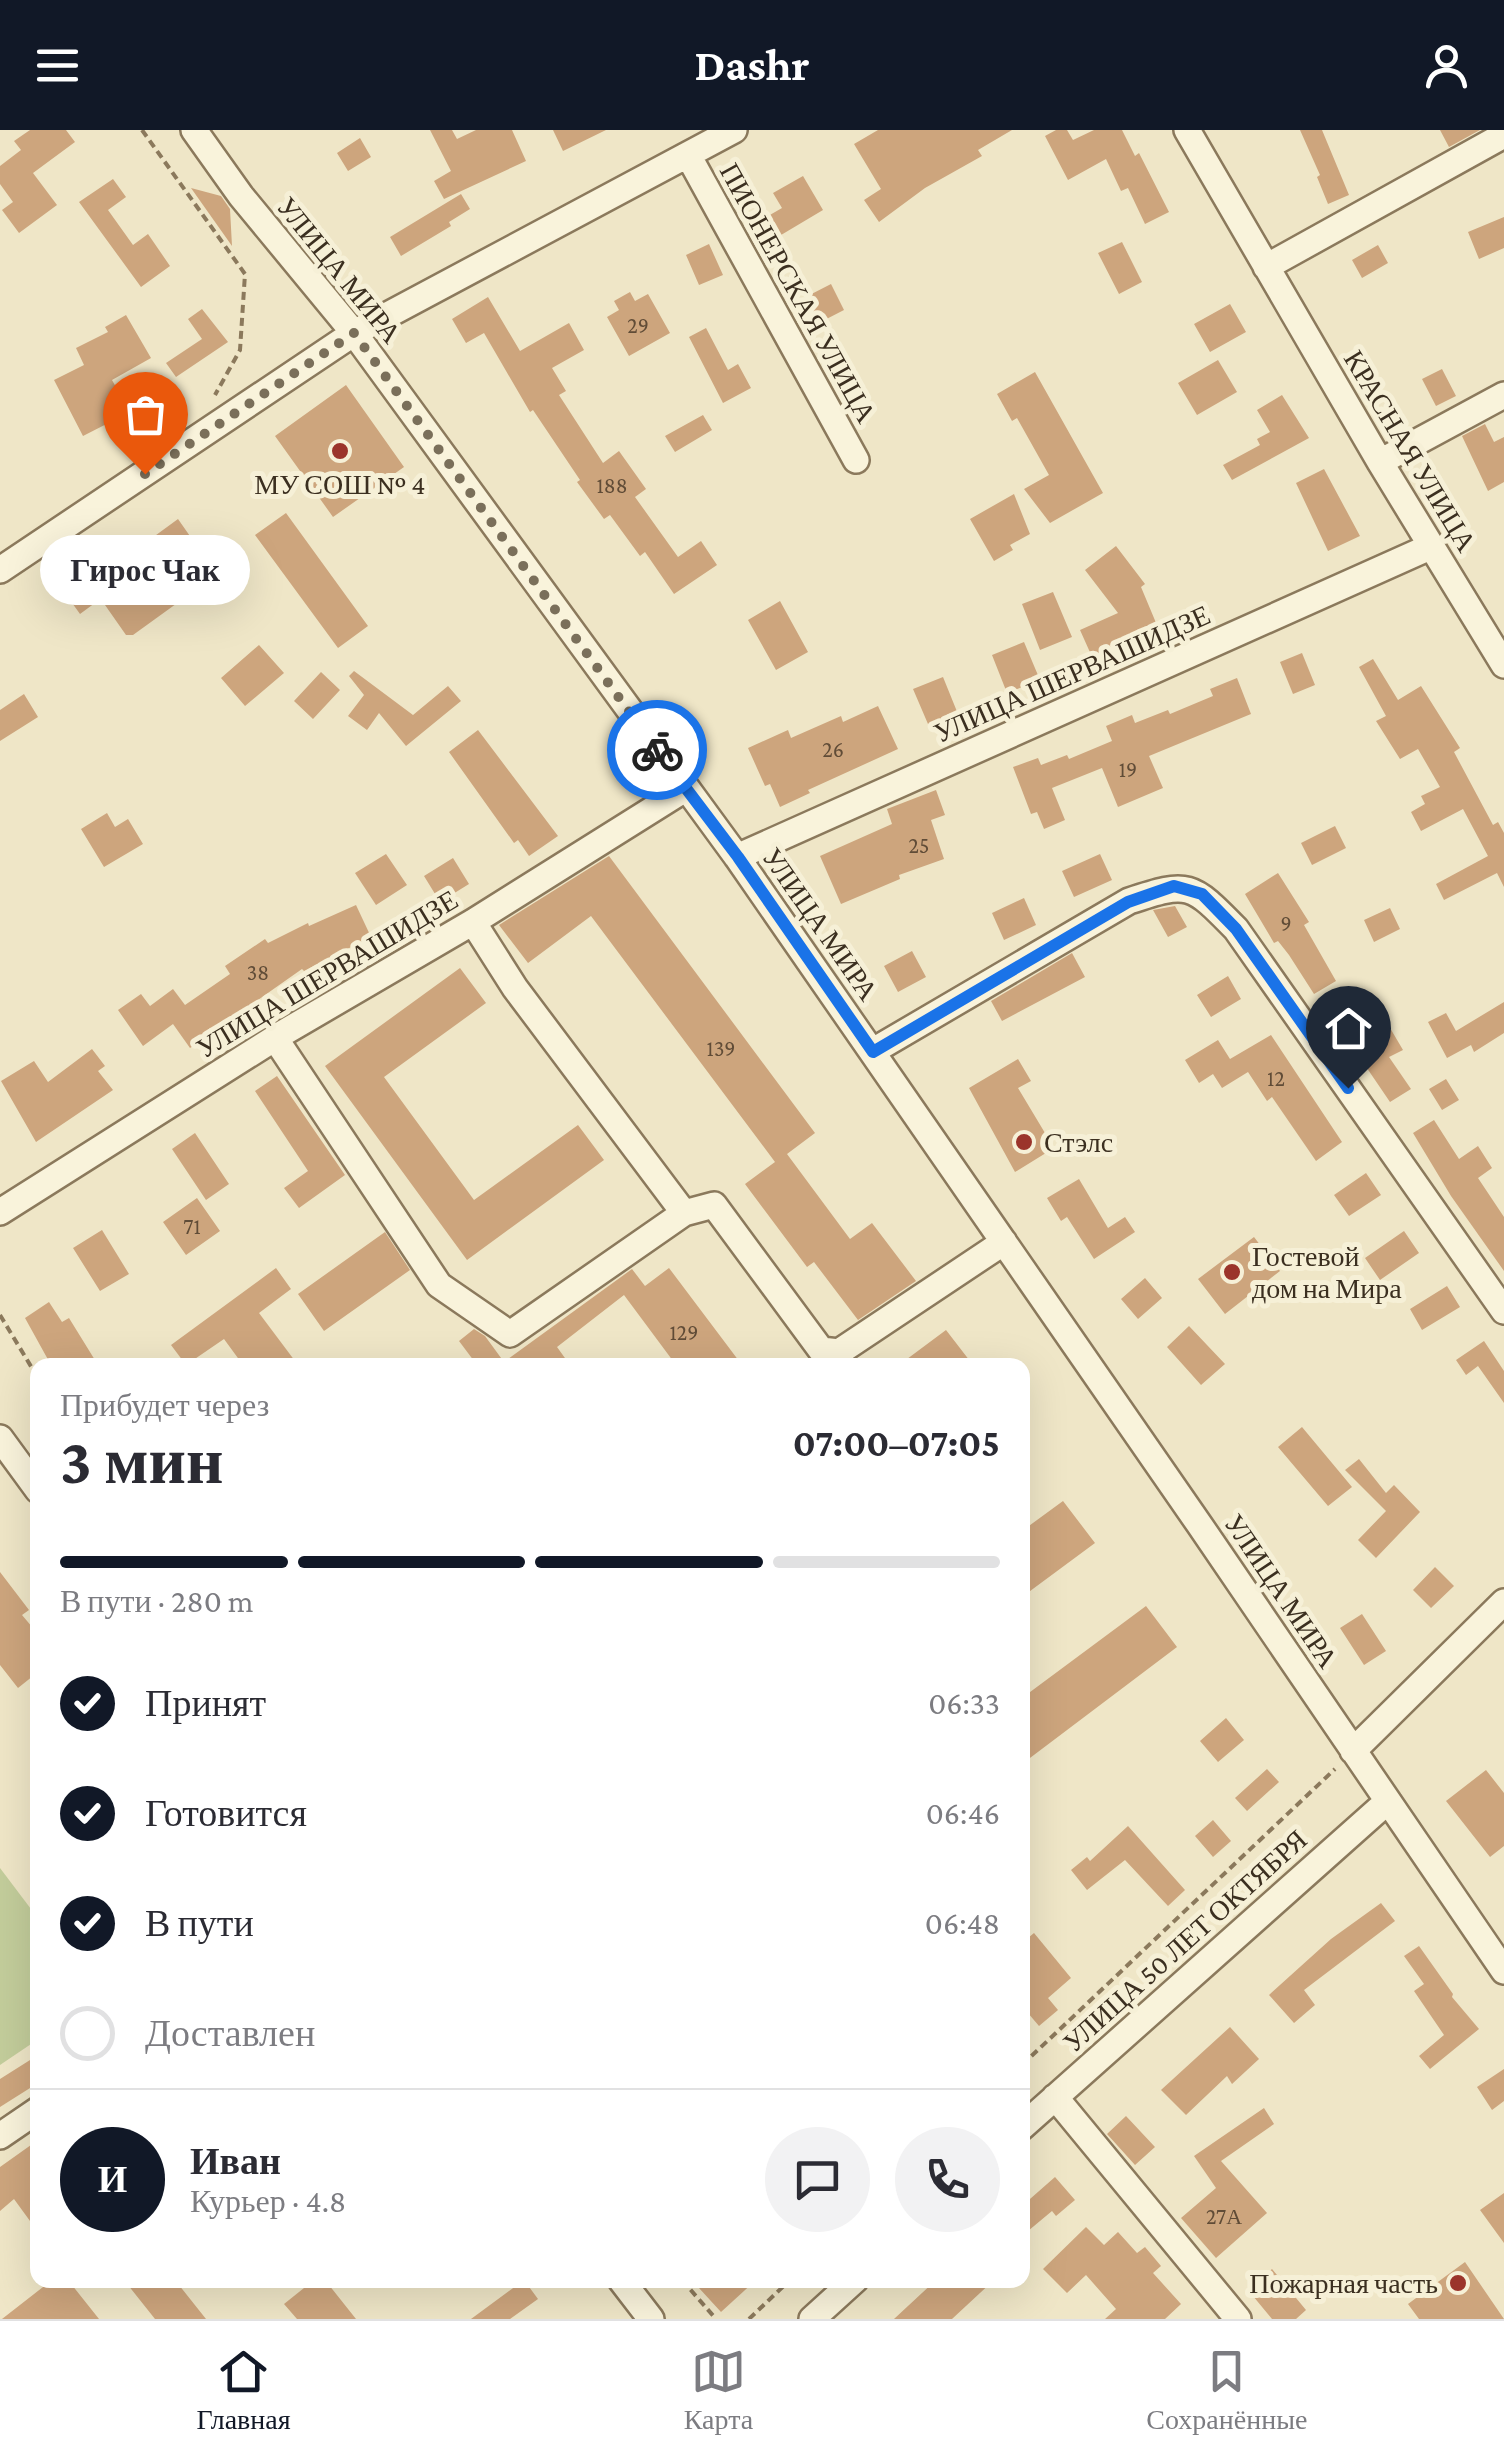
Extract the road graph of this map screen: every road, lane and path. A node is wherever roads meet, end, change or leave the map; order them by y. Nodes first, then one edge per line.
1 (142, 130) edge
2 (194, 130) edge
3 (734, 130) edge
4 (1187, 130) edge
5 (1504, 135) edge
6 (688, 154) junction
7 (1266, 266) junction
8 (354, 333) junction
9 (1504, 395) edge
10 (214, 398) dead end
11 (856, 460) dead end
12 (1380, 462) junction
13 (1432, 546) junction
14 (4, 559) edge
15 (1504, 665) edge
16 (685, 788) junction
17 (738, 857) junction
18 (472, 922) junction
19 (275, 1038) junction
20 (873, 1052) junction
21 (0, 1212) edge
22 (684, 1213) junction
23 (1004, 1242) junction
24 (1504, 1311) edge
25 (0, 1315) edge
26 (30, 1365) edge
27 (0, 1438) edge
28 (30, 1479) edge
29 (1504, 1602) edge
30 (1353, 1751) junction
31 (1388, 1800) junction
32 (1504, 1972) edge
33 (1030, 2057) edge
34 (1056, 2097) junction
35 (30, 2115) edge
36 (1030, 2120) edge
37 (0, 2136) edge
38 (627, 2288) edge
39 (689, 2288) edge
40 (781, 2288) edge
41 (846, 2288) edge
42 (651, 2319) edge
43 (716, 2319) edge
44 (748, 2319) edge
45 (812, 2319) edge
46 (1238, 2319) edge

1 - 10 path
2 - 8 street, УЛИЦА МИРА
3 - 6 street, ПИОНЕРСКАЯ УЛИЦА
4 - 7 street, КРАСНАЯ УЛИЦА
5 - 7 street
6 - 8 street, ПИОНЕРСКАЯ УЛИЦА
6 - 11 street, ПИОНЕРСКАЯ УЛИЦА
7 - 12 street, КРАСНАЯ УЛИЦА
8 - 14 street, ПИОНЕРСКАЯ УЛИЦА
8 - 16 street, УЛИЦА МИРА
9 - 12 street
12 - 13 street, КРАСНАЯ УЛИЦА
13 - 15 street, КРАСНАЯ УЛИЦА
13 - 17 street, УЛИЦА ШЕРВАШИДЗЕ
16 - 17 street, УЛИЦА МИРА
16 - 18 street, УЛИЦА ШЕРВАШИДЗЕ
17 - 20 street, УЛИЦА МИРА
18 - 19 street, УЛИЦА ШЕРВАШИДЗЕ
18 - 22 street
19 - 21 street, УЛИЦА ШЕРВАШИДЗЕ
19 - 22 street
20 - 23 street, УЛИЦА МИРА
20 - 24 street
22 - 23 street
23 - 30 street, УЛИЦА МИРА
25 - 26 path
27 - 28 street
29 - 30 street
30 - 31 street, УЛИЦА МИРА
30 - 33 path
31 - 32 street, УЛИЦА МИРА
31 - 34 street, УЛИЦА 50 ЛЕТ ОКТЯБРЯ
34 - 36 street, УЛИЦА 50 ЛЕТ ОКТЯБРЯ
34 - 46 street
35 - 37 street
38 - 42 street
39 - 43 path
40 - 44 path
41 - 45 street

